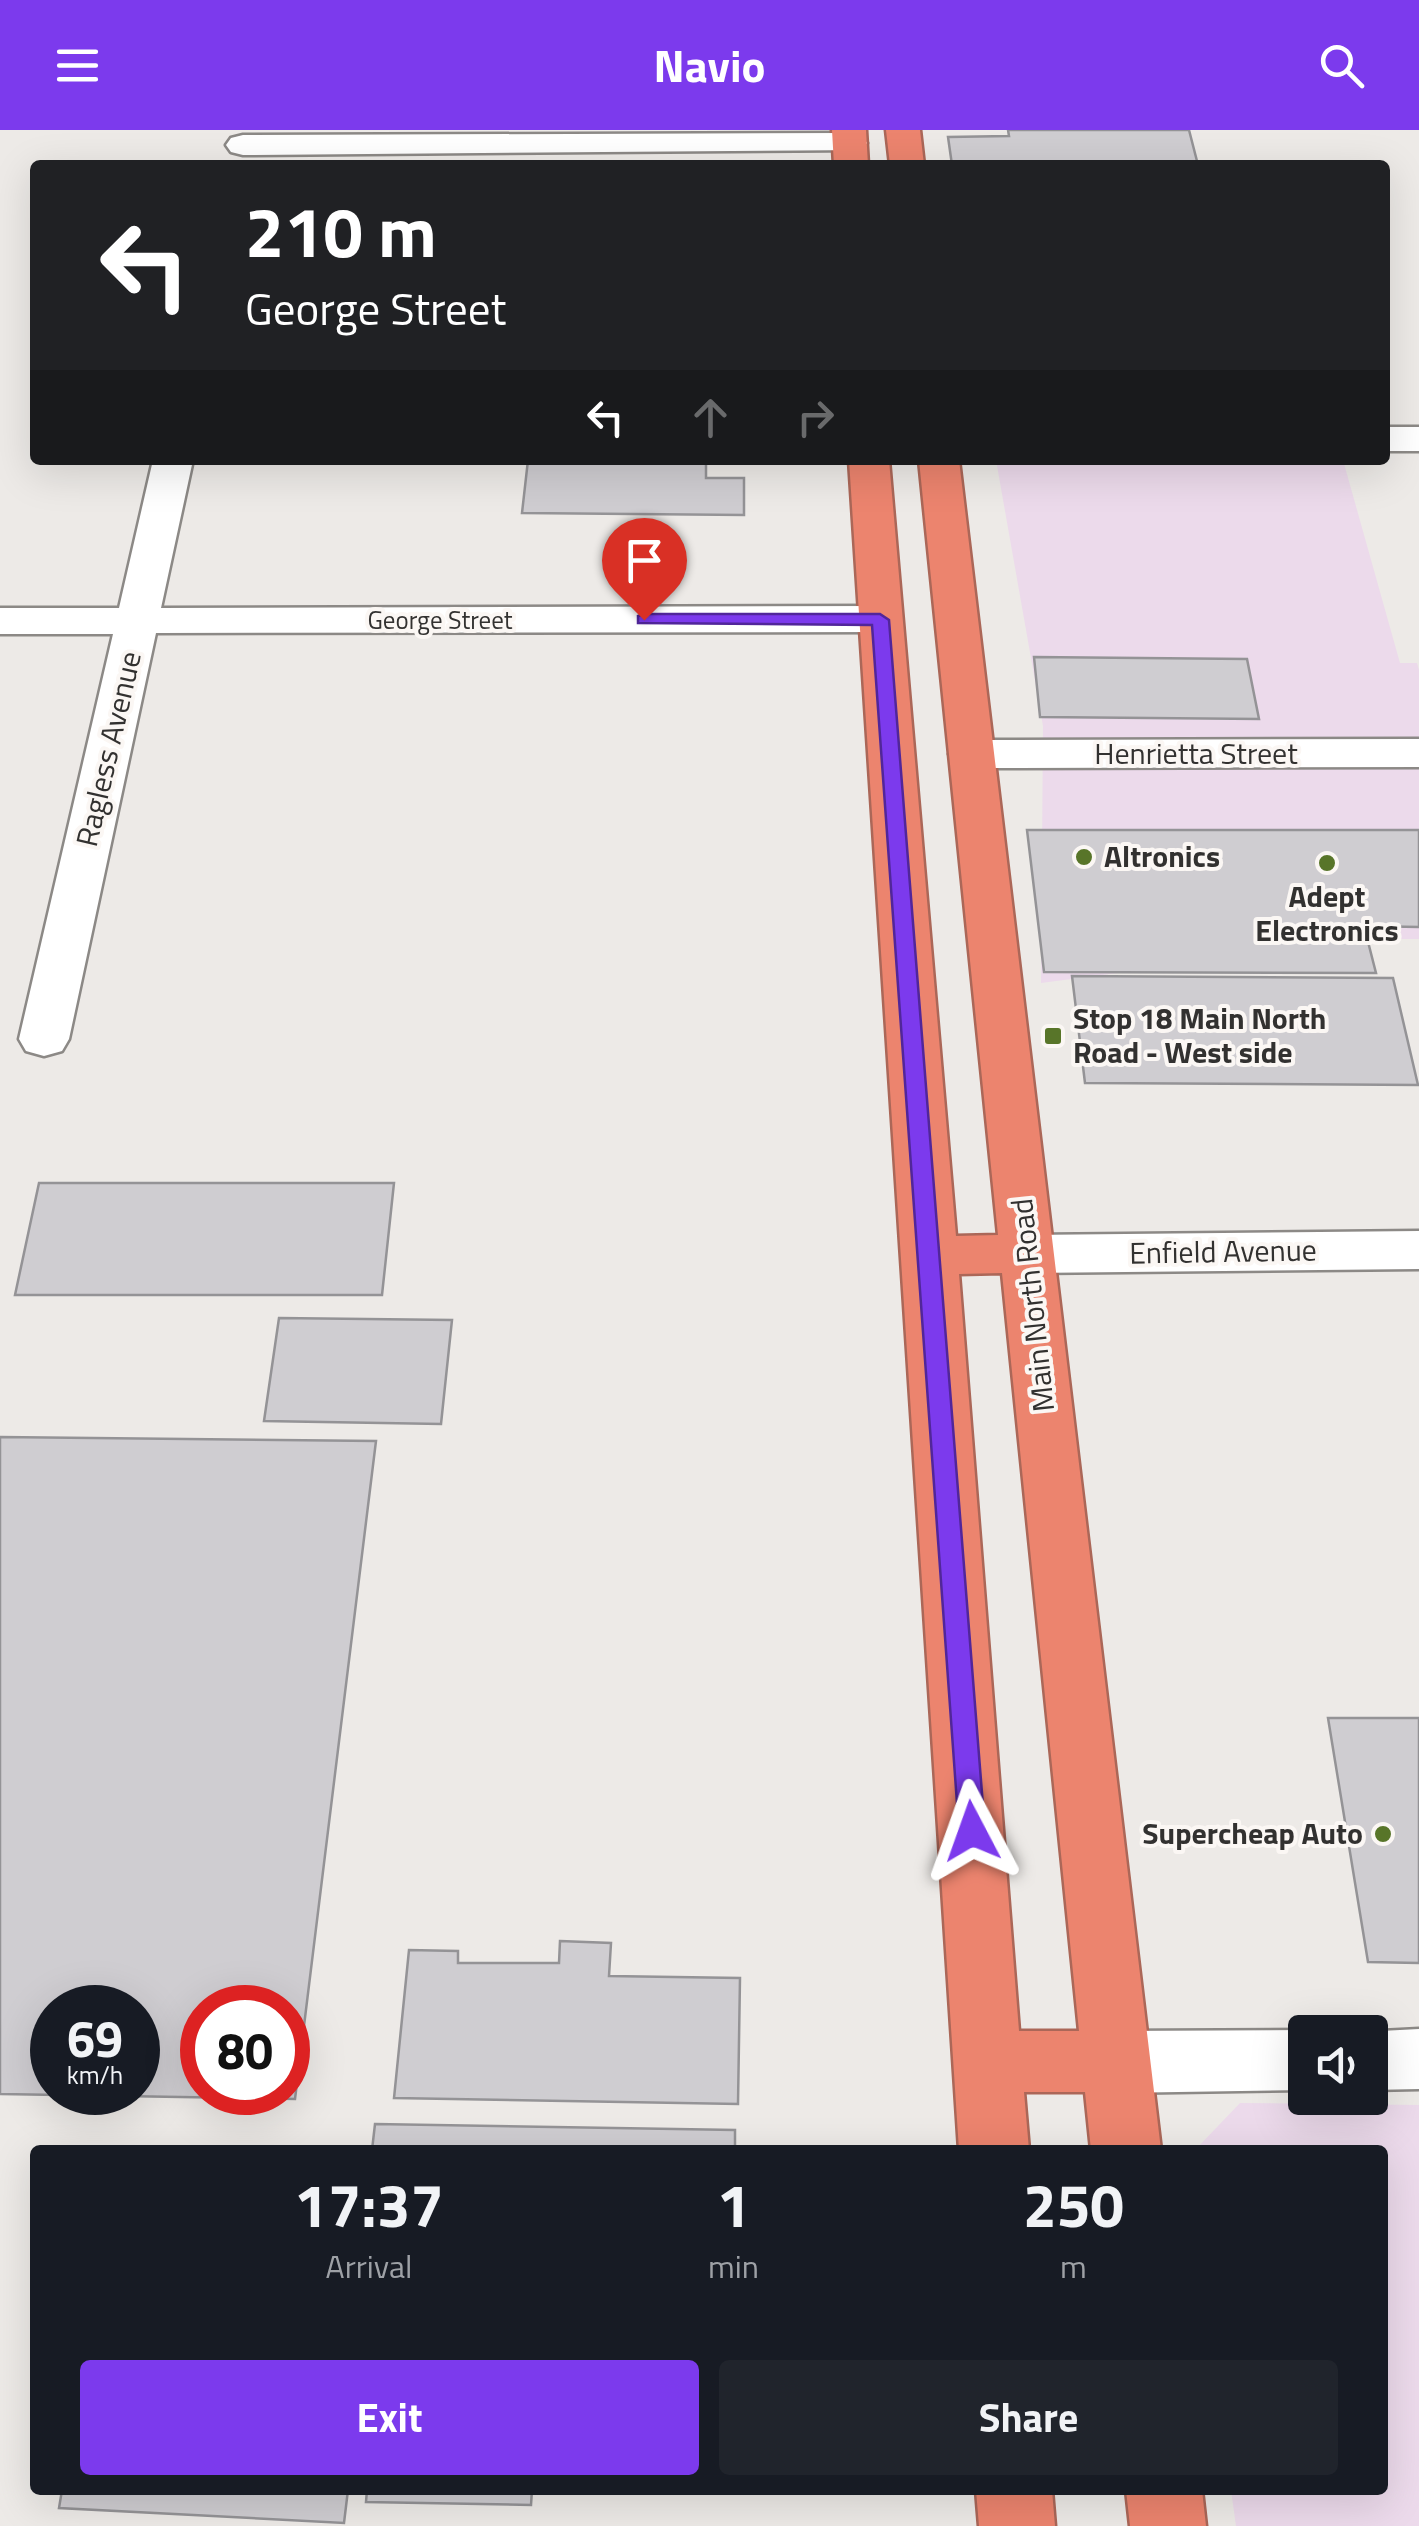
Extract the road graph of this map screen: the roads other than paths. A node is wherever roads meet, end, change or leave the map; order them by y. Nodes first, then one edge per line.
1 (904, 130) edge
2 (850, 146) edge
3 (242, 147) edge
4 (907, 160) edge
5 (1390, 439) edge
6 (1419, 439) edge
7 (172, 465) edge
8 (869, 465) edge
9 (941, 465) edge
10 (880, 620) junction
11 (958, 620) junction
12 (0, 621) edge
13 (137, 621) junction
14 (1419, 753) edge
15 (972, 754) junction
16 (44, 1038) dead end
17 (1419, 1250) edge
18 (1028, 1254) junction
19 (931, 1255) junction
20 (1288, 2060) edge
21 (1388, 2060) edge
22 (1419, 2060) edge
23 (988, 2061) junction
24 (1116, 2062) junction
25 (994, 2145) edge
26 (1125, 2145) edge
27 (1014, 2495) edge
28 (1165, 2495) edge
29 (1017, 2526) edge
30 (1168, 2526) edge

1 - 4 highway
2 - 3 street
5 - 6 street
7 - 13 street, Ragless Avenue
8 - 10 highway
9 - 11 highway, Main North Road
10 - 11 highway
10 - 13 street, George Street
10 - 19 highway
11 - 15 highway, Main North Road
12 - 13 street, George Street
13 - 16 street, Ragless Avenue
14 - 15 street, Henrietta Street
15 - 18 highway, Main North Road
17 - 18 street, Enfield Avenue
18 - 19 highway
18 - 24 highway, Main North Road
19 - 23 highway
20 - 24 street
21 - 22 street
23 - 24 highway
23 - 25 highway
24 - 26 highway, Main North Road
27 - 29 highway
28 - 30 highway

